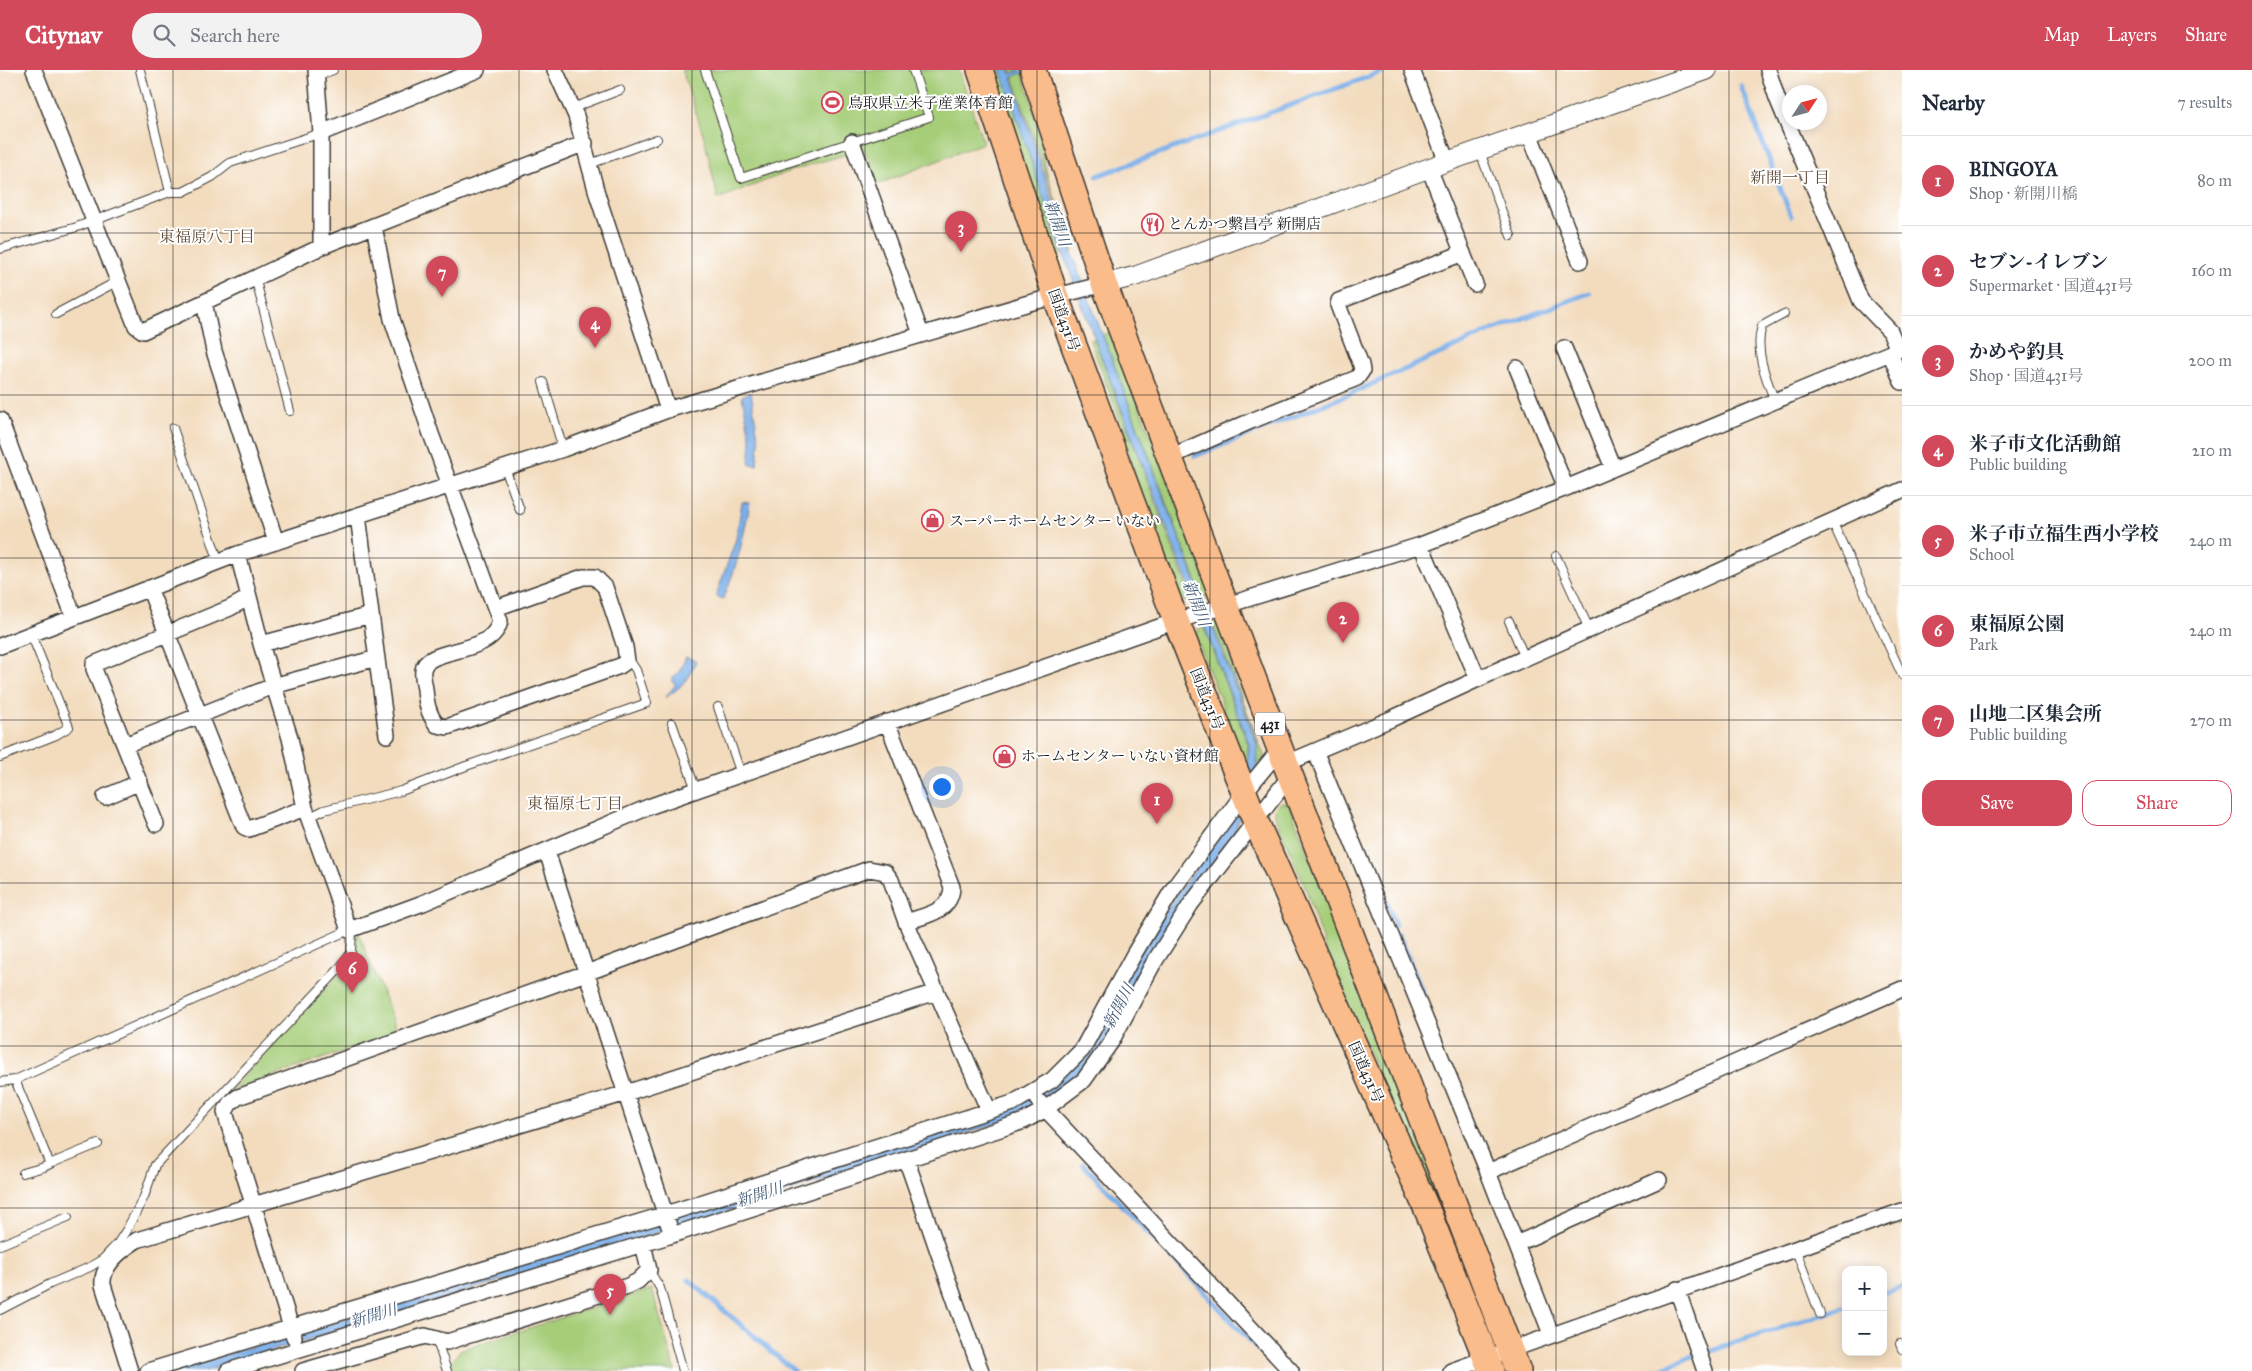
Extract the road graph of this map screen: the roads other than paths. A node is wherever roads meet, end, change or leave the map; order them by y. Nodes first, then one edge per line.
1 (34, 70) edge
2 (140, 70) edge
3 (333, 70) edge
4 (477, 70) edge
5 (554, 70) edge
6 (705, 70) edge
7 (913, 70) edge
8 (980, 70) edge
9 (1412, 70) edge
10 (1708, 70) edge
11 (1768, 70) edge
12 (1033, 71) edge
13 (316, 74) edge
14 (620, 90) dead end
15 (573, 108) junction
16 (322, 133) junction
17 (1529, 133) junction
18 (657, 139) dead end
19 (852, 142) junction
20 (585, 143) junction
21 (1479, 151) junction
22 (590, 164) junction
23 (1438, 165) junction
24 (170, 192) junction
25 (93, 219) junction
26 (374, 226) junction
27 (1511, 236) dead end
28 (321, 247) junction
29 (0, 249) edge
30 (1463, 253) junction
31 (1580, 261) dead end
32 (255, 278) junction
33 (118, 281) junction
34 (1475, 284) dead end
35 (1099, 285) junction
36 (1061, 295) junction
37 (204, 302) junction
38 (56, 314) dead end
39 (1784, 314) dead end
40 (921, 334) junction
41 (1564, 348) dead end
42 (1897, 351) edge
43 (1517, 368) dead end
44 (543, 382) dead end
45 (1902, 382) edge
46 (1775, 401) junction
47 (668, 410) junction
48 (290, 411) dead end
49 (0, 420) edge
50 (173, 428) dead end
51 (563, 449) junction
52 (1170, 457) junction
53 (505, 468) junction
54 (1613, 468) junction
55 (450, 486) junction
56 (1566, 488) junction
57 (1902, 490) edge
58 (520, 510) dead end
59 (358, 516) junction
60 (1832, 521) junction
61 (276, 542) junction
62 (1421, 545) junction
63 (238, 554) junction
64 (1556, 556) dead end
65 (219, 562) junction
66 (149, 588) junction
67 (248, 598) junction
68 (1224, 607) junction
69 (496, 608) junction
70 (371, 615) junction
71 (74, 617) junction
72 (1178, 621) junction
73 (1509, 622) dead end
74 (1589, 629) junction
75 (31, 634) junction
76 (167, 634) junction
77 (261, 644) junction
78 (0, 646) edge
79 (377, 658) junction
80 (627, 658) junction
81 (1525, 658) junction
82 (1902, 674) edge
83 (1478, 679) junction
84 (273, 686) junction
85 (718, 707) dead end
86 (200, 715) junction
87 (888, 722) junction
88 (672, 723) dead end
89 (387, 735) dead end
90 (125, 745) junction
91 (1316, 753) junction
92 (0, 758) edge
93 (1280, 765) junction
94 (742, 774) junction
95 (140, 782) junction
96 (696, 790) junction
97 (105, 797) dead end
98 (1247, 800) junction
99 (308, 812) junction
100 (156, 824) dead end
101 (547, 852) junction
102 (906, 922) junction
103 (351, 930) junction
104 (1144, 959) junction
105 (586, 973) junction
106 (1902, 989) edge
107 (936, 992) junction
108 (15, 1080) junction
109 (0, 1082) edge
110 (626, 1093) junction
111 (1039, 1101) junction
112 (989, 1111) junction
113 (98, 1144) dead end
114 (906, 1159) junction
115 (52, 1163) junction
116 (1488, 1172) junction
117 (23, 1173) dead end
118 (1659, 1180) dead end
119 (253, 1204) junction
120 (1902, 1210) edge
121 (68, 1217) dead end
122 (669, 1225) junction
123 (643, 1244) junction
124 (1516, 1244) junction
125 (0, 1245) edge
126 (1795, 1248) junction
127 (649, 1270) junction
128 (1677, 1289) junction
129 (0, 1310) edge
130 (1820, 1314) dead end
131 (1551, 1334) junction
132 (295, 1339) junction
133 (437, 1341) junction
134 (1514, 1360) edge
135 (1488, 1364) edge
136 (130, 1371) edge
137 (148, 1371) edge
138 (228, 1371) edge
139 (303, 1371) edge
140 (447, 1371) edge
141 (683, 1371) edge
142 (981, 1371) edge
143 (1291, 1371) edge
144 (1451, 1371) edge
145 (1705, 1371) edge

1 - 25 street
2 - 24 lane
3 - 13 lane
4 - 16 street
5 - 15 street
6 - 19 lane
7 - 19 lane
8 - 36 highway, 国道431号
9 - 23 street
10 - 17 street
11 - 42 street
12 - 35 highway, 431
13 - 16 street
14 - 15 lane
15 - 20 street
16 - 24 lane
16 - 28 street
17 - 21 street
17 - 31 street
18 - 22 lane
19 - 40 street
20 - 22 street
20 - 26 street
21 - 23 street
21 - 27 lane
22 - 47 street
23 - 30 street
23 - 35 street
24 - 25 lane
25 - 29 lane
25 - 33 street
26 - 28 street
26 - 55 street
28 - 32 street
30 - 34 street
30 - 52 street
32 - 37 street
32 - 48 lane
33 - 37 street
33 - 38 lane
35 - 36 street
35 - 52 highway, 431
36 - 40 street
36 - 72 highway, 国道431号
37 - 61 street
39 - 46 lane
40 - 47 street
41 - 54 street
42 - 45 street
42 - 46 street
43 - 56 street
44 - 51 lane
46 - 54 street
47 - 51 street
49 - 71 street
50 - 65 lane
51 - 53 street
52 - 68 highway, 431
53 - 55 street
53 - 58 lane
54 - 56 street
55 - 59 street
55 - 69 street
56 - 62 street
57 - 60 street
59 - 61 street
59 - 70 street
60 - 74 street
60 - 82 lane
61 - 63 street
62 - 68 street
62 - 83 street
63 - 65 street
63 - 67 street
64 - 74 lane
65 - 66 street
66 - 71 street
66 - 76 street
67 - 76 street
67 - 77 street
68 - 72 street
68 - 93 highway, 431
69 - 80 street
69 - 80 street
70 - 77 street
70 - 79 street
71 - 75 street
72 - 87 street
72 - 98 highway, 国道431号
73 - 81 lane
74 - 81 street
75 - 78 street
75 - 92 lane
76 - 86 street
76 - 90 street
77 - 84 street
79 - 84 street
79 - 89 street
80 - 99 lane
81 - 83 street
83 - 91 street
84 - 86 street
84 - 99 street
85 - 94 lane
86 - 90 street
86 - 99 street
87 - 94 street
87 - 102 street
88 - 96 lane
90 - 95 street
91 - 93 street
91 - 116 street
93 - 98 street
93 - 98 street
93 - 134 highway, 431
94 - 96 street
95 - 97 street
95 - 100 street
96 - 101 street
98 - 104 street
98 - 104 street
98 - 135 highway, 国道431号
99 - 103 street
101 - 103 street
101 - 105 street
102 - 105 street
102 - 107 street
103 - 108 lane
103 - 129 lane
104 - 111 street
104 - 111 street
105 - 110 street
105 - 119 street
106 - 116 street
107 - 110 street
107 - 112 street
108 - 109 lane
108 - 115 lane
110 - 119 street
110 - 122 street
111 - 112 street
111 - 114 street
111 - 143 street
112 - 122 street
113 - 115 lane
114 - 122 street
114 - 142 street
115 - 117 lane
116 - 124 street
118 - 124 street
119 - 132 street
119 - 136 street
120 - 126 street
121 - 125 lane
122 - 123 street
122 - 132 street
123 - 127 street
123 - 132 street
124 - 131 street
126 - 128 street
126 - 130 lane
127 - 133 street
127 - 141 lane
128 - 131 street
128 - 145 street
131 - 134 street
132 - 137 street
132 - 138 street
133 - 139 street
133 - 140 lane
134 - 135 street
135 - 144 street

